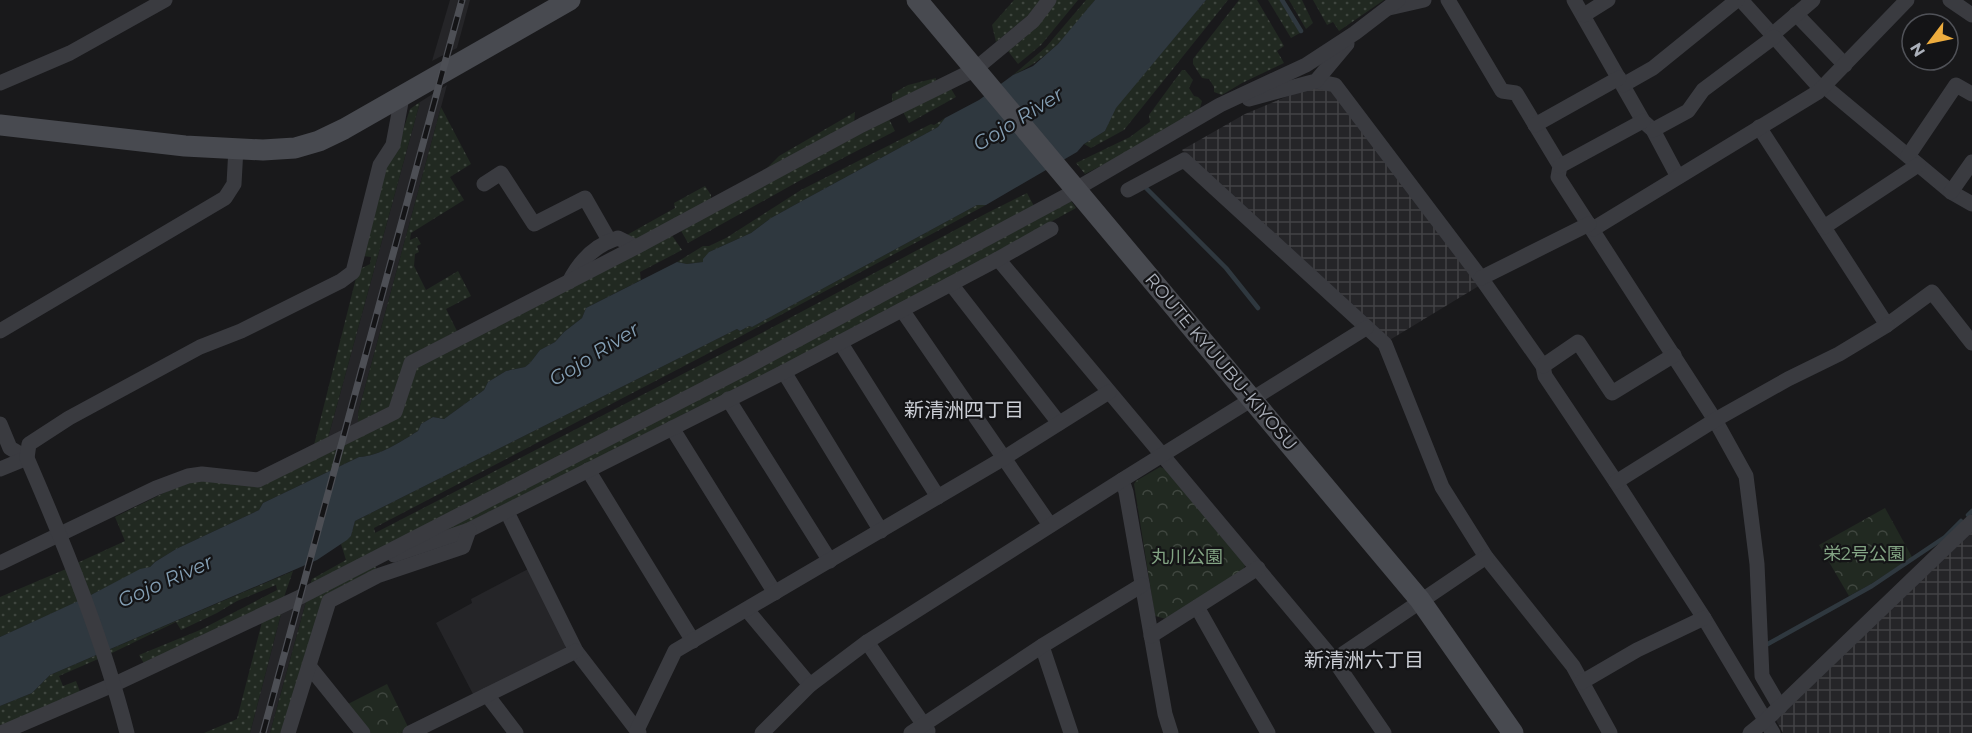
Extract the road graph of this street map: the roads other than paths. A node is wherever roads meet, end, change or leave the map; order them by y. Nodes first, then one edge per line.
1 (165, 0) edge
2 (570, 0) edge
3 (917, 0) edge
4 (1049, 0) edge
5 (1424, 0) edge
6 (1448, 0) edge
7 (1574, 0) edge
8 (1608, 0) edge
9 (1739, 0) edge
10 (1813, 0) edge
11 (1907, 0) edge
12 (1950, 0) edge
13 (1392, 4) edge
14 (1796, 14) junction
15 (1584, 15) junction
16 (1972, 15) edge
17 (1355, 33) junction
18 (1773, 36) junction
19 (1845, 65) junction
20 (976, 73) junction
21 (1316, 81) junction
22 (1621, 82) junction
23 (0, 83) edge
24 (1822, 88) junction
25 (1972, 94) edge
26 (402, 97) junction
27 (1220, 105) junction
28 (0, 125) edge
29 (1535, 125) junction
30 (1648, 126) junction
31 (1759, 127) junction
32 (236, 148) junction
33 (1913, 160) junction
34 (1972, 162) edge
35 (1560, 166) junction
36 (1678, 177) junction
37 (484, 184) dead end
38 (1075, 188) junction
39 (1128, 190) dead end
40 (1951, 192) junction
41 (1972, 204) edge
42 (1591, 226) junction
43 (1824, 226) junction
44 (1051, 229) dead end
45 (609, 240) junction
46 (636, 247) junction
47 (998, 259) junction
48 (1481, 278) junction
49 (569, 282) junction
50 (951, 284) junction
51 (902, 310) junction
52 (1887, 325) junction
53 (1366, 328) junction
54 (0, 331) edge
55 (840, 342) junction
56 (1972, 344) edge
57 (1674, 356) junction
58 (1543, 366) junction
59 (784, 372) junction
60 (1109, 392) junction
61 (1252, 398) junction
62 (728, 399) junction
63 (1715, 420) junction
64 (1059, 423) junction
65 (0, 424) edge
66 (672, 428) junction
67 (1162, 455) junction
68 (27, 458) junction
69 (1004, 458) junction
70 (0, 469) edge
71 (588, 470) junction
72 (1122, 480) junction
73 (1616, 482) junction
74 (938, 497) junction
75 (507, 512) junction
76 (1972, 522) edge
77 (1050, 525) junction
78 (469, 531) junction
79 (881, 531) junction
80 (62, 539) junction
81 (376, 556) junction
82 (1486, 557) junction
83 (830, 561) junction
84 (0, 563) edge
85 (1258, 568) junction
86 (1142, 585) junction
87 (775, 593) junction
88 (1420, 600) junction
89 (1197, 607) junction
90 (747, 610) junction
91 (1704, 618) junction
92 (1151, 636) junction
93 (693, 641) junction
94 (867, 642) junction
95 (1042, 646) junction
96 (576, 651) junction
97 (1334, 660) junction
98 (309, 666) junction
99 (113, 679) junction
100 (1582, 682) junction
101 (810, 685) junction
102 (487, 695) junction
103 (1780, 707) junction
104 (1769, 727) edge
105 (927, 728) edge
106 (638, 732) edge
107 (1, 733) edge
108 (127, 733) edge
109 (288, 733) edge
110 (363, 733) edge
111 (410, 733) edge
112 (516, 733) edge
113 (762, 733) edge
114 (911, 733) edge
115 (1071, 733) edge
116 (1171, 733) edge
117 (1268, 733) edge
118 (1384, 733) edge
119 (1513, 733) edge
120 (1610, 733) edge
121 (1750, 733) edge

1 - 23 street
2 - 26 main road
3 - 20 main road, ROUTE KYUUBU-KIYOSU
4 - 20 street
5 - 13 street
6 - 29 street
7 - 15 street
8 - 15 street
9 - 18 street
9 - 22 street
10 - 14 street
11 - 19 street
12 - 16 street
13 - 17 street
14 - 18 street
14 - 19 street
15 - 22 street
17 - 21 street
17 - 27 street
18 - 24 street
18 - 30 street
19 - 24 street
20 - 38 main road, ROUTE KYUUBU-KIYOSU
20 - 46 street
21 - 27 street
21 - 48 street
22 - 29 street
22 - 30 street
24 - 31 street
24 - 33 street
25 - 33 street
26 - 32 main road
26 - 68 street
27 - 38 street
28 - 32 main road
29 - 35 street
30 - 35 street
30 - 36 street
31 - 36 street
31 - 43 street
32 - 54 street
33 - 40 street
33 - 43 street
34 - 40 street
35 - 42 street
36 - 42 street
37 - 45 street
38 - 61 main road, ROUTE KYUUBU-KIYOSU
38 - 81 street
39 - 53 street
40 - 41 street
42 - 48 street
42 - 57 street
43 - 52 street
44 - 47 street
45 - 46 street
45 - 49 street
46 - 49 street
47 - 50 street
47 - 60 street
48 - 58 street
49 - 80 street
50 - 51 street
50 - 64 street
51 - 55 street
51 - 69 street
52 - 56 street
52 - 63 street
53 - 61 street
53 - 82 street
55 - 59 street
55 - 74 street
57 - 58 street
57 - 63 street
58 - 73 street
59 - 62 street
59 - 79 street
60 - 64 street
60 - 67 street
61 - 67 street
61 - 88 main road, ROUTE KYUUBU-KIYOSU
62 - 66 street
62 - 83 street
63 - 73 street
63 - 103 street
64 - 69 street
65 - 68 street
66 - 71 street
66 - 87 street
67 - 72 street
67 - 85 street
68 - 70 street
68 - 80 street
69 - 74 street
69 - 77 street
71 - 75 street
71 - 93 street
72 - 77 street
72 - 86 street
73 - 91 street
74 - 79 street
75 - 78 street
75 - 96 street
76 - 103 street
77 - 94 street
78 - 81 street
78 - 98 street
79 - 83 street
80 - 84 street
80 - 99 street
81 - 99 street
82 - 88 street
82 - 100 street
83 - 87 street
85 - 89 street
85 - 97 street
86 - 92 street
86 - 95 street
87 - 90 street
88 - 97 street
88 - 119 main road, ROUTE KYUUBU-KIYOSU
89 - 92 street
89 - 117 street
90 - 93 street
90 - 101 street
91 - 100 street
91 - 104 street
92 - 116 street
93 - 106 street
94 - 101 street
94 - 105 street
95 - 105 street
95 - 115 street
96 - 102 street
96 - 106 street
97 - 118 street
98 - 109 street
98 - 110 street
99 - 107 street
99 - 108 street
100 - 120 street
101 - 113 street
102 - 111 street
102 - 112 street
103 - 104 street
104 - 121 street
105 - 114 street

